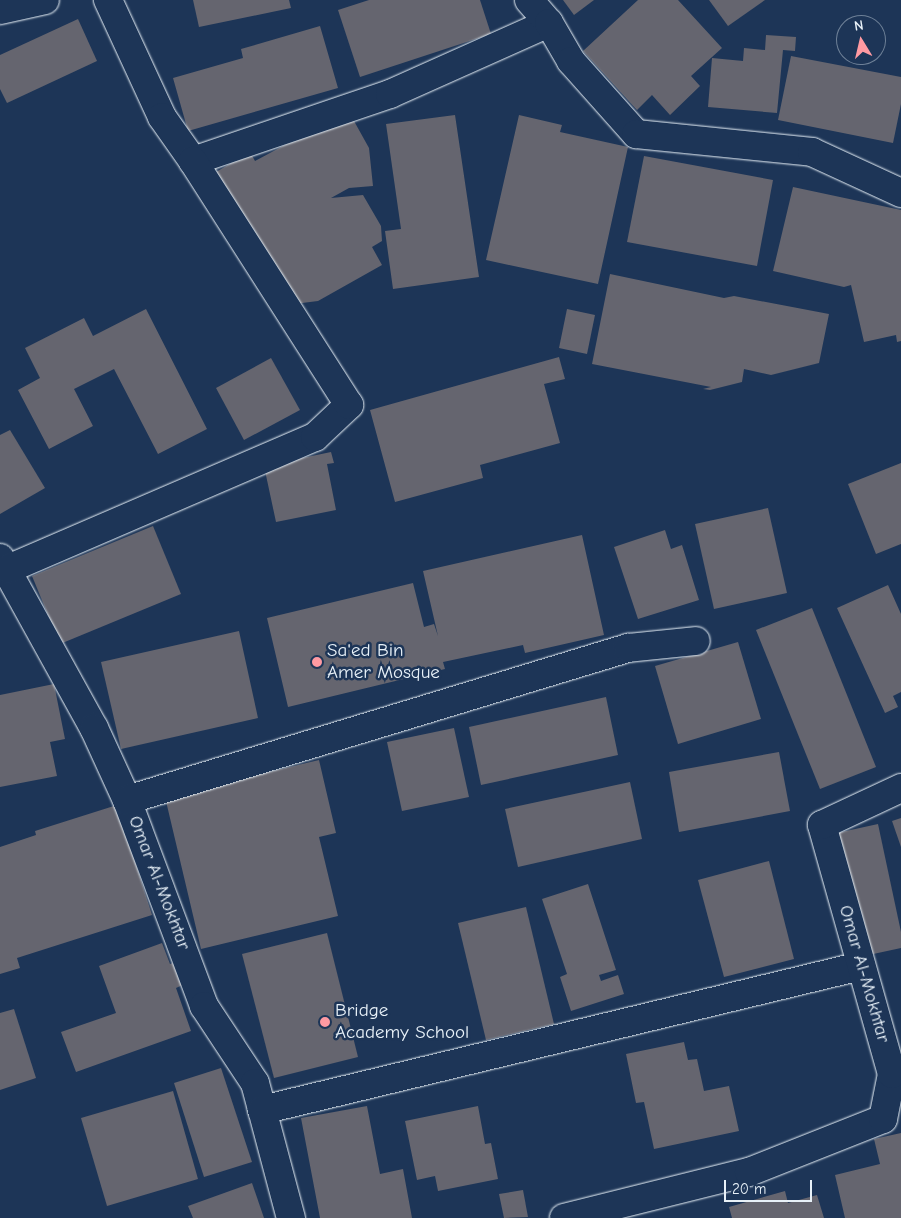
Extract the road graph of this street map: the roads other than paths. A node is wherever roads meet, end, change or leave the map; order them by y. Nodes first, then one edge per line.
1 (45, 0) edge
2 (108, 0) edge
3 (529, 0) edge
4 (0, 10) edge
5 (549, 23) junction
6 (193, 161) junction
7 (901, 193) edge
8 (4, 563) edge
9 (696, 641) dead end
10 (901, 788) edge
11 (127, 800) junction
12 (861, 966) junction
13 (262, 1110) junction
14 (291, 1218) edge
15 (564, 1218) edge

1 - 4 street
2 - 6 street
3 - 5 street
5 - 6 street
5 - 7 street
6 - 8 street
8 - 11 street, Omar Al-Mokhtar
9 - 11 street
10 - 12 street, Omar Al-Mokhtar
11 - 13 street, Omar Al-Mokhtar
12 - 13 street
12 - 15 street, Omar Al-Mokhtar
13 - 14 street, Omar Al-Mokhtar

